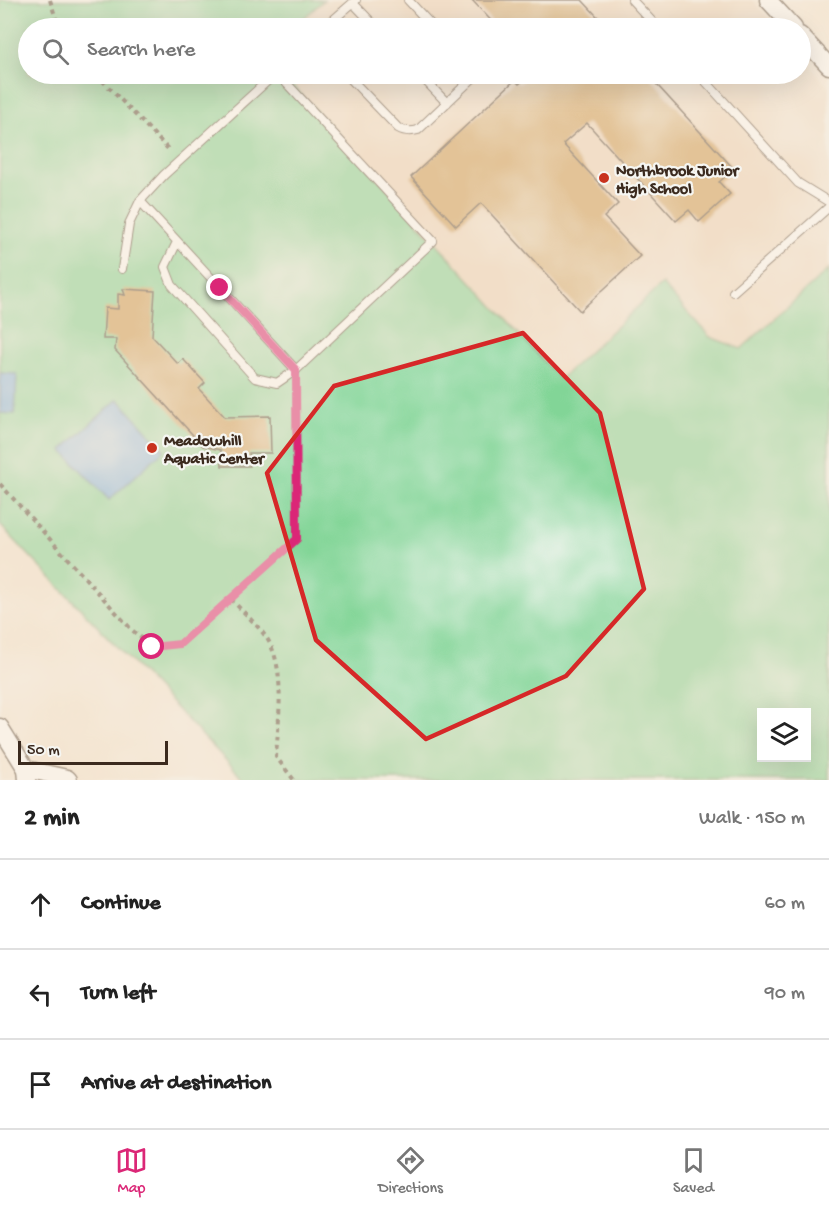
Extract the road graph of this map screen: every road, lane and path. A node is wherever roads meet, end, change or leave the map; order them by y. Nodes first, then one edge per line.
1 (50, 0) edge
2 (408, 0) edge
3 (632, 0) edge
4 (768, 0) edge
5 (354, 1) edge
6 (56, 18) edge
7 (335, 18) edge
8 (368, 18) edge
9 (425, 18) edge
10 (649, 18) edge
11 (785, 18) edge
12 (811, 46) edge
13 (829, 66) edge
14 (106, 84) edge
15 (266, 84) edge
16 (286, 84) edge
17 (356, 84) edge
18 (429, 84) edge
19 (467, 84) edge
20 (708, 84) edge
21 (447, 103) junction
22 (179, 161) junction
23 (140, 201) junction
24 (829, 201) edge
25 (829, 207) edge
26 (177, 242) junction
27 (122, 269) dead end
28 (732, 292) dead end
29 (296, 370) junction
30 (0, 484) edge
31 (231, 599) junction
32 (0, 727) edge
33 (27, 775) edge
34 (69, 780) edge
35 (294, 780) edge

1 - 6 path
2 - 9 lane
3 - 10 lane
4 - 11 street
5 - 7 lane
5 - 8 lane
12 - 13 street
14 - 22 path
15 - 22 lane
16 - 29 lane
17 - 21 lane
18 - 21 lane
19 - 21 lane
20 - 24 lane
22 - 23 lane
23 - 26 lane
23 - 27 lane
25 - 28 lane
26 - 29 lane
26 - 29 lane
29 - 31 path
30 - 31 path
31 - 35 path
32 - 33 street
33 - 34 street

